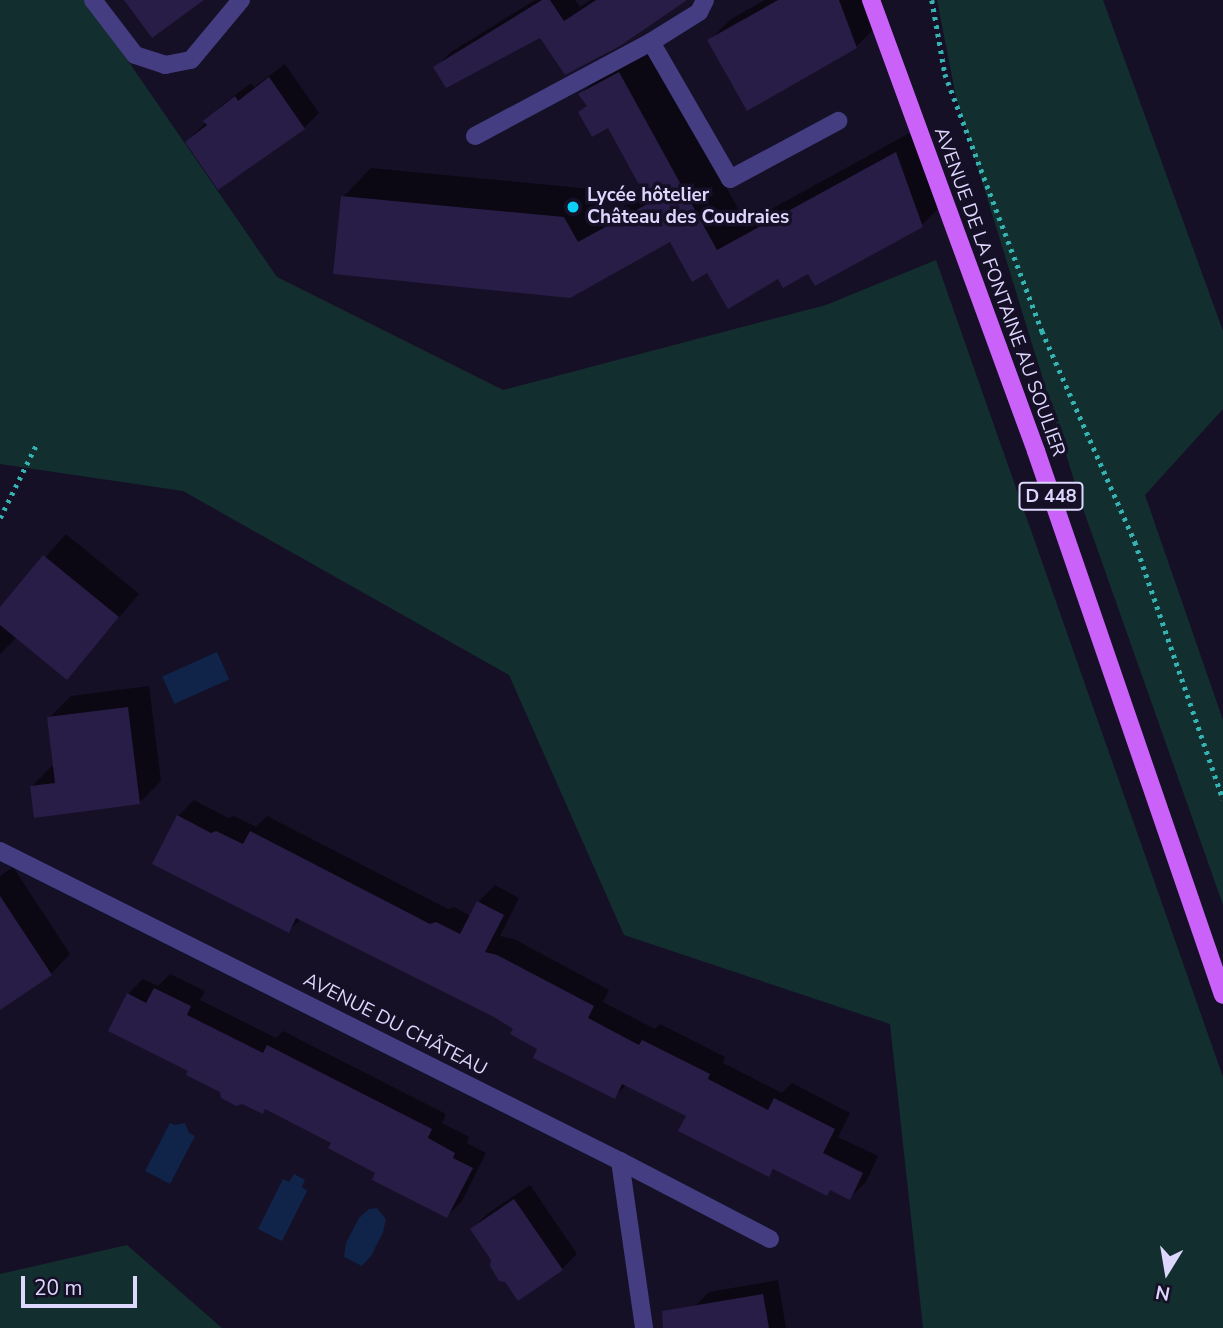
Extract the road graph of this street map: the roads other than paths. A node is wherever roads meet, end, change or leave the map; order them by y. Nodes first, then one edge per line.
1 (93, 0) edge
2 (242, 0) edge
3 (705, 0) edge
4 (871, 0) edge
5 (651, 42) junction
6 (838, 121) dead end
7 (475, 136) dead end
8 (0, 851) edge
9 (1223, 995) edge
10 (621, 1161) junction
11 (769, 1239) dead end
12 (644, 1328) edge

1 - 2 street
3 - 5 street
4 - 9 main road, AVENUE DE LA FONTAINE AU SOULIER / D 448
5 - 6 street
5 - 7 street
8 - 10 street, AVENUE DU CHÂTEAU
10 - 11 street, AVENUE DU CHÂTEAU
10 - 12 street

